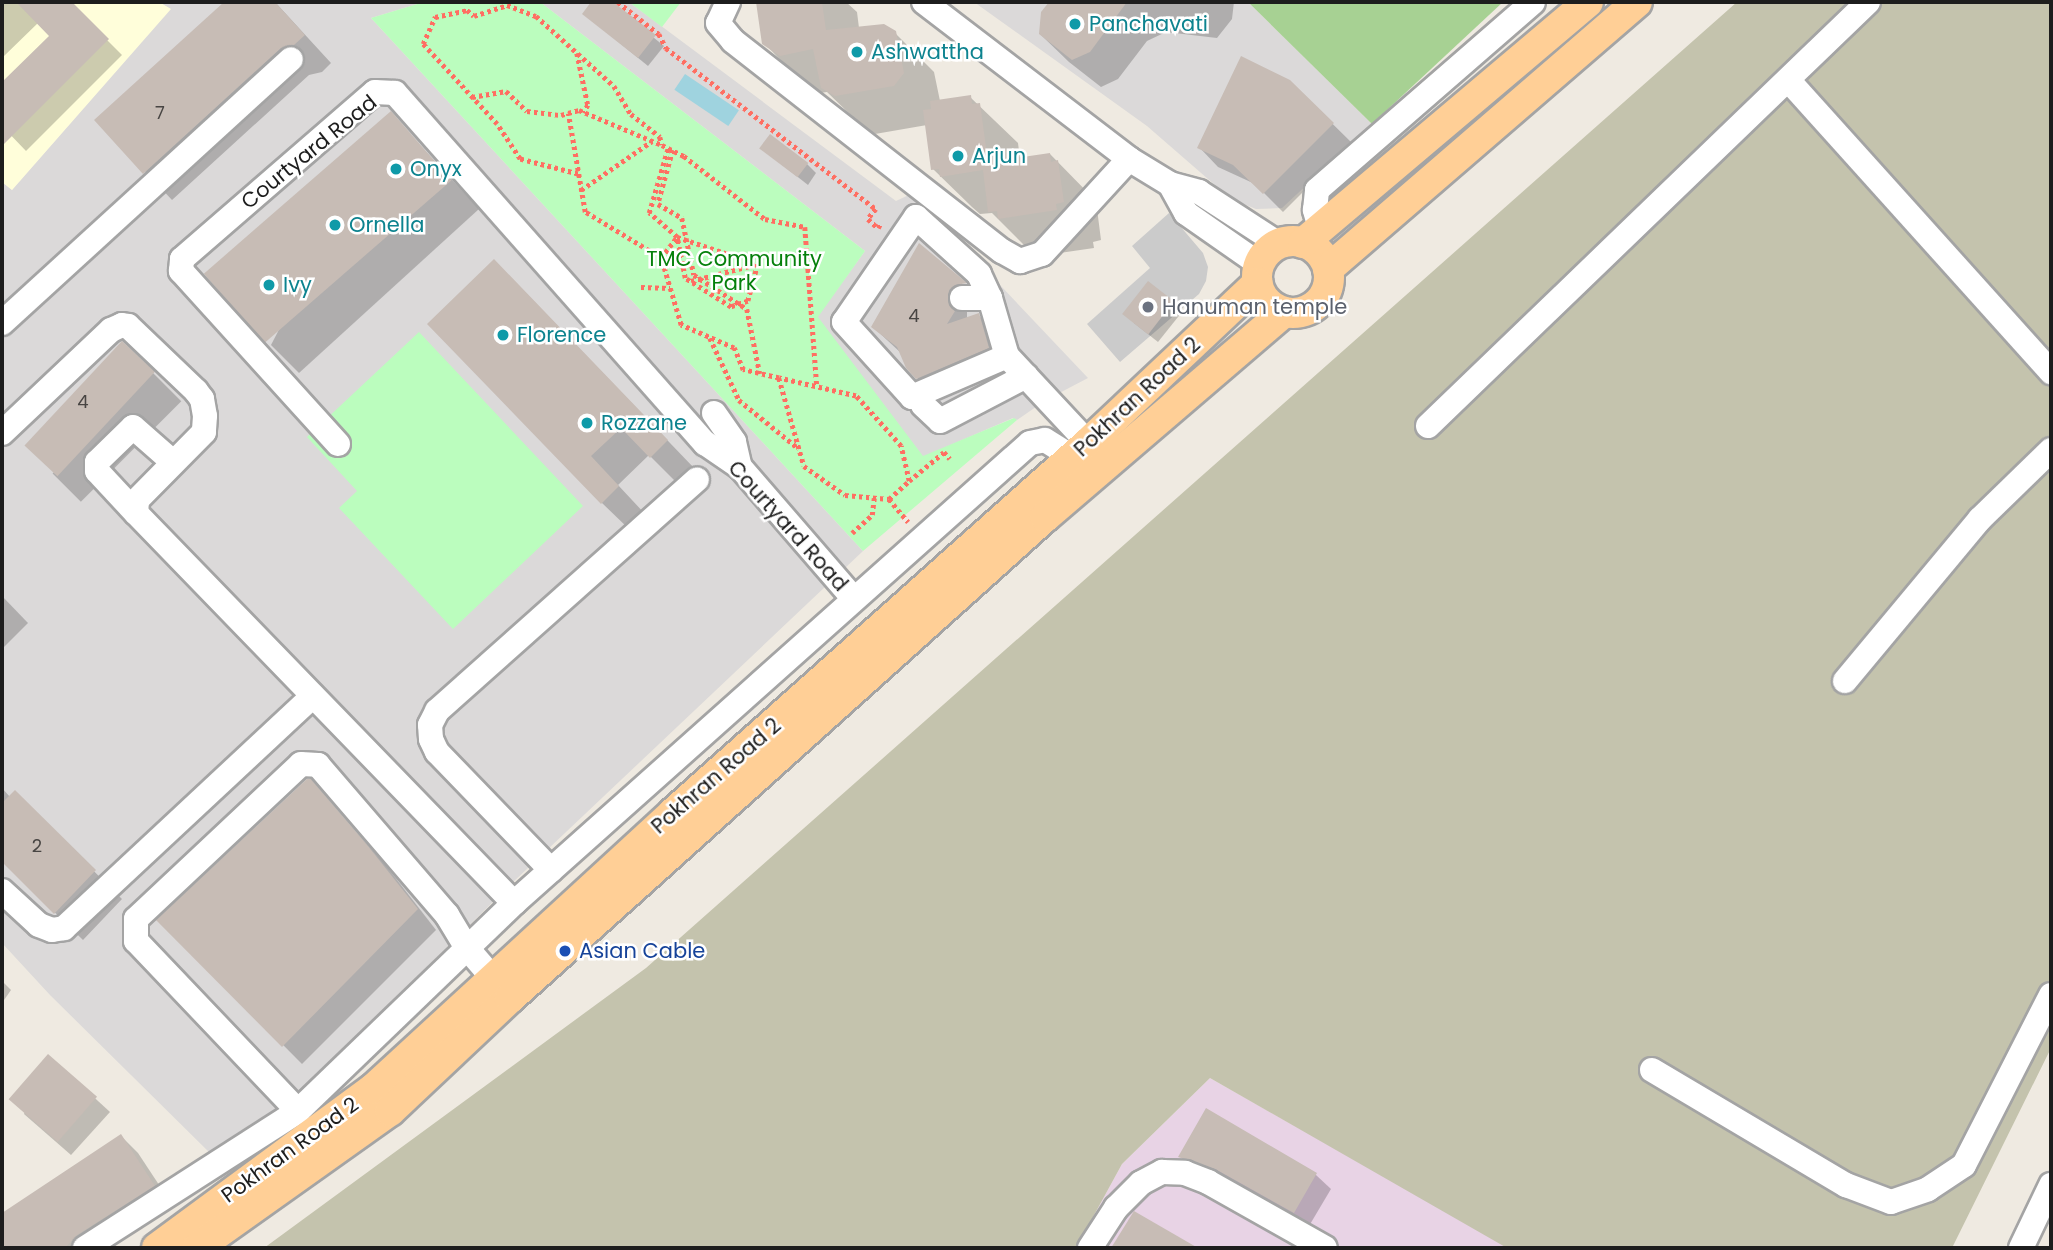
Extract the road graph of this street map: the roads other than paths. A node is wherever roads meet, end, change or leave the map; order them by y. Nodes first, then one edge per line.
1 (728, 2) edge
2 (924, 2) edge
3 (1533, 2) edge
4 (1588, 2) edge
5 (1637, 2) edge
6 (1868, 2) edge
7 (291, 59) dead end
8 (1790, 80) junction
9 (1129, 159) junction
10 (1284, 252) junction
11 (1328, 269) junction
12 (962, 298) dead end
13 (990, 298) junction
14 (1284, 312) junction
15 (2, 323) edge
16 (1007, 356) junction
17 (2051, 372) edge
18 (1026, 376) junction
19 (923, 405) dead end
20 (714, 413) dead end
21 (1428, 426) dead end
22 (2, 433) edge
23 (338, 444) dead end
24 (1080, 450) junction
25 (2051, 450) edge
26 (173, 462) junction
27 (740, 467) junction
28 (697, 480) dead end
29 (136, 513) junction
30 (853, 598) junction
31 (1845, 681) dead end
32 (313, 696) junction
33 (551, 870) junction
34 (2, 891) edge
35 (514, 903) junction
36 (467, 948) junction
37 (501, 988) junction
38 (2051, 995) edge
39 (1653, 1070) dead end
40 (298, 1111) junction
41 (2051, 1185) edge
42 (85, 1248) edge
43 (157, 1248) edge
44 (197, 1248) edge
45 (1090, 1248) edge
46 (1325, 1248) edge
47 (2021, 1248) edge

1 - 9 street
2 - 9 street
3 - 10 street
4 - 10 main road, Pokhran Road 2
5 - 11 main road
6 - 8 street
7 - 15 street
8 - 17 street
8 - 21 street
9 - 10 street
10 - 11 main road
10 - 14 main road
10 - 24 main road, Pokhran Road 2
11 - 14 main road
12 - 13 street
13 - 16 street
13 - 16 street
14 - 37 main road, Pokhran Road 2
16 - 18 street
18 - 19 street
18 - 24 street
20 - 27 street
22 - 26 street
23 - 27 street, Courtyard Road
24 - 30 street
24 - 37 main road, Pokhran Road 2
25 - 31 street
26 - 29 street
26 - 29 street
27 - 30 street, Courtyard Road
28 - 33 street
29 - 32 street
30 - 33 street
32 - 34 street
32 - 35 street
33 - 35 street
35 - 36 street
36 - 37 street
36 - 40 street
36 - 40 street
37 - 43 main road, Pokhran Road 2
37 - 44 main road, Pokhran Road 2
38 - 39 street
40 - 42 street
41 - 47 street
45 - 46 street

